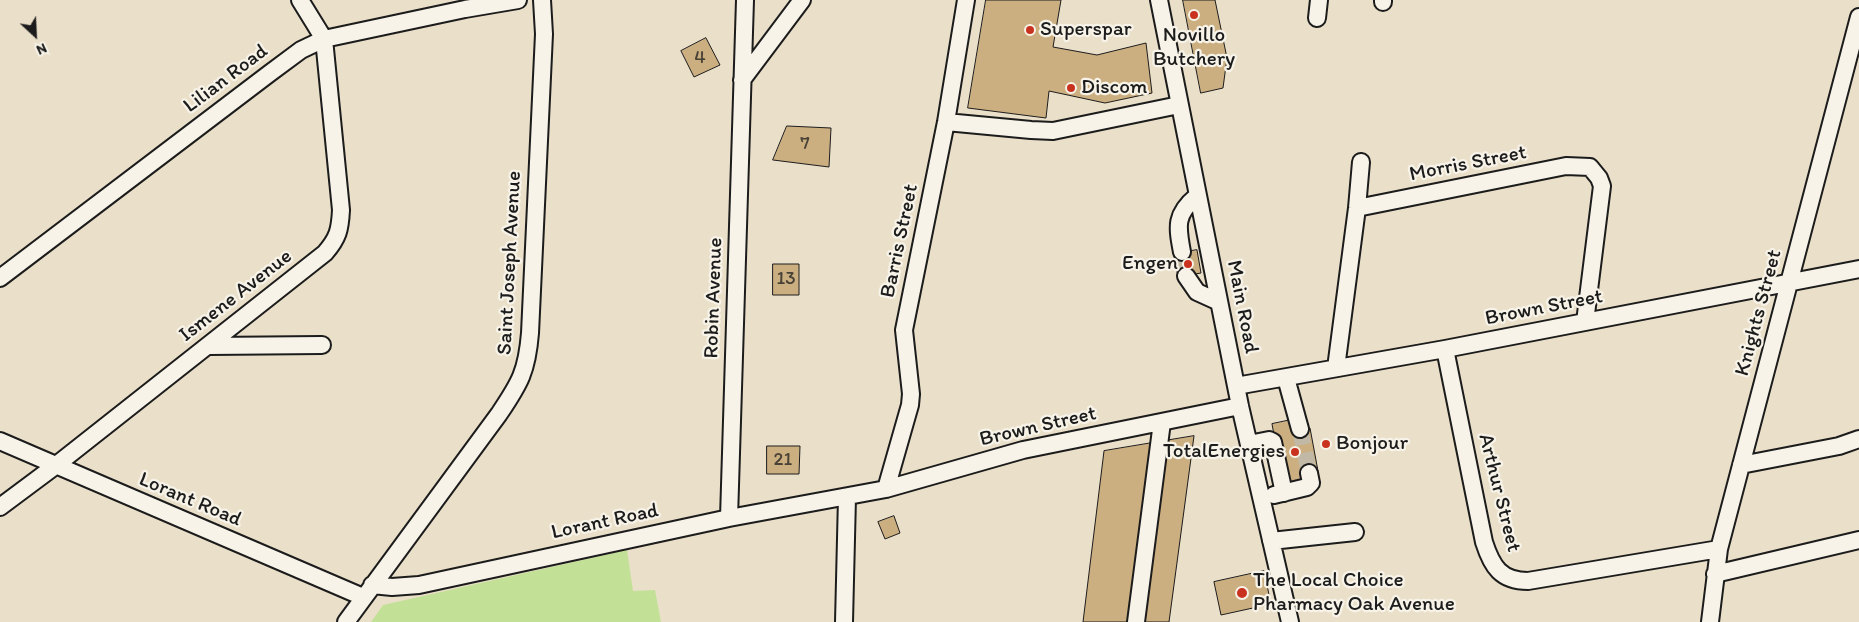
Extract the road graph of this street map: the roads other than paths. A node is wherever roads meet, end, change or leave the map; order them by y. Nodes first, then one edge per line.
1 (300, 0) edge
2 (518, 0) edge
3 (542, 0) edge
4 (746, 0) edge
5 (802, 0) edge
6 (966, 0) edge
7 (1159, 0) edge
8 (1319, 0) edge
9 (1859, 17) edge
10 (1317, 18) dead end
11 (324, 39) junction
12 (1855, 45) edge
13 (742, 80) junction
14 (1178, 105) junction
15 (946, 122) junction
16 (1361, 162) dead end
17 (1198, 196) junction
18 (1357, 208) junction
19 (1182, 252) tunnel mouth
20 (1859, 269) edge
21 (1186, 276) tunnel mouth
22 (0, 278) edge
23 (1788, 282) junction
24 (1219, 302) junction
25 (1585, 322) junction
26 (322, 345) dead end
27 (208, 346) junction
28 (1445, 348) junction
29 (1336, 368) junction
30 (1286, 378) junction
31 (1236, 386) junction
32 (1240, 406) junction
33 (1162, 422) junction
34 (1300, 429) tunnel mouth
35 (1859, 439) edge
36 (0, 441) edge
37 (1248, 444) junction
38 (1742, 464) junction
39 (55, 466) junction
40 (1309, 473) dead end
41 (886, 489) junction
42 (1284, 493) junction
43 (847, 497) junction
44 (1261, 498) junction
45 (0, 507) edge
46 (729, 518) junction
47 (1355, 532) dead end
48 (1859, 540) edge
49 (1271, 541) junction
50 (1720, 549) junction
51 (1715, 574) junction
52 (368, 591) junction
53 (346, 622) edge
54 (844, 622) edge
55 (1136, 622) edge
56 (1290, 622) edge
57 (1710, 622) edge

1 - 11 street
2 - 11 street, Lilian Road
3 - 52 street, Saint Joseph Avenue
4 - 13 street, Robin Avenue
5 - 13 street
6 - 15 street, Barris Street
7 - 14 street, Main Road
8 - 10 street
9 - 12 street, Knights Street
11 - 22 street, Lilian Road
11 - 27 street, Ismene Avenue
12 - 23 street, Knights Street
13 - 46 street, Robin Avenue
14 - 15 street
14 - 17 street, Main Road
15 - 41 street, Barris Street
16 - 18 street
17 - 19 street
17 - 24 street, Main Road
18 - 25 street, Morris Street
18 - 29 street
20 - 23 street, Brown Street
21 - 24 street
23 - 25 street, Brown Street
23 - 38 street, Knights Street
24 - 31 street, Main Road
25 - 28 street, Brown Street
26 - 27 street
27 - 39 street, Ismene Avenue
28 - 29 street, Brown Street
28 - 50 street, Arthur Street
29 - 30 street, Brown Street
30 - 31 street, Brown Street
30 - 34 street
31 - 32 street, Main Road
32 - 33 street, Brown Street
32 - 37 street, Main Road
33 - 41 street, Brown Street
33 - 55 street
35 - 38 street
36 - 39 street, Lorant Road
37 - 42 street
37 - 44 street, Main Road
38 - 50 street, Knights Street
39 - 45 street, Ismene Avenue
39 - 52 street, Lorant Road
40 - 42 street
41 - 43 street, Brown Street
42 - 44 street
43 - 46 street, Lorant Road
43 - 54 street
44 - 49 street, Main Road
46 - 52 street, Lorant Road
47 - 49 street
48 - 51 street
49 - 56 street, Main Road
50 - 51 street, Knights Street
51 - 57 street, Knights Street
52 - 53 street, Saint Joseph Avenue

